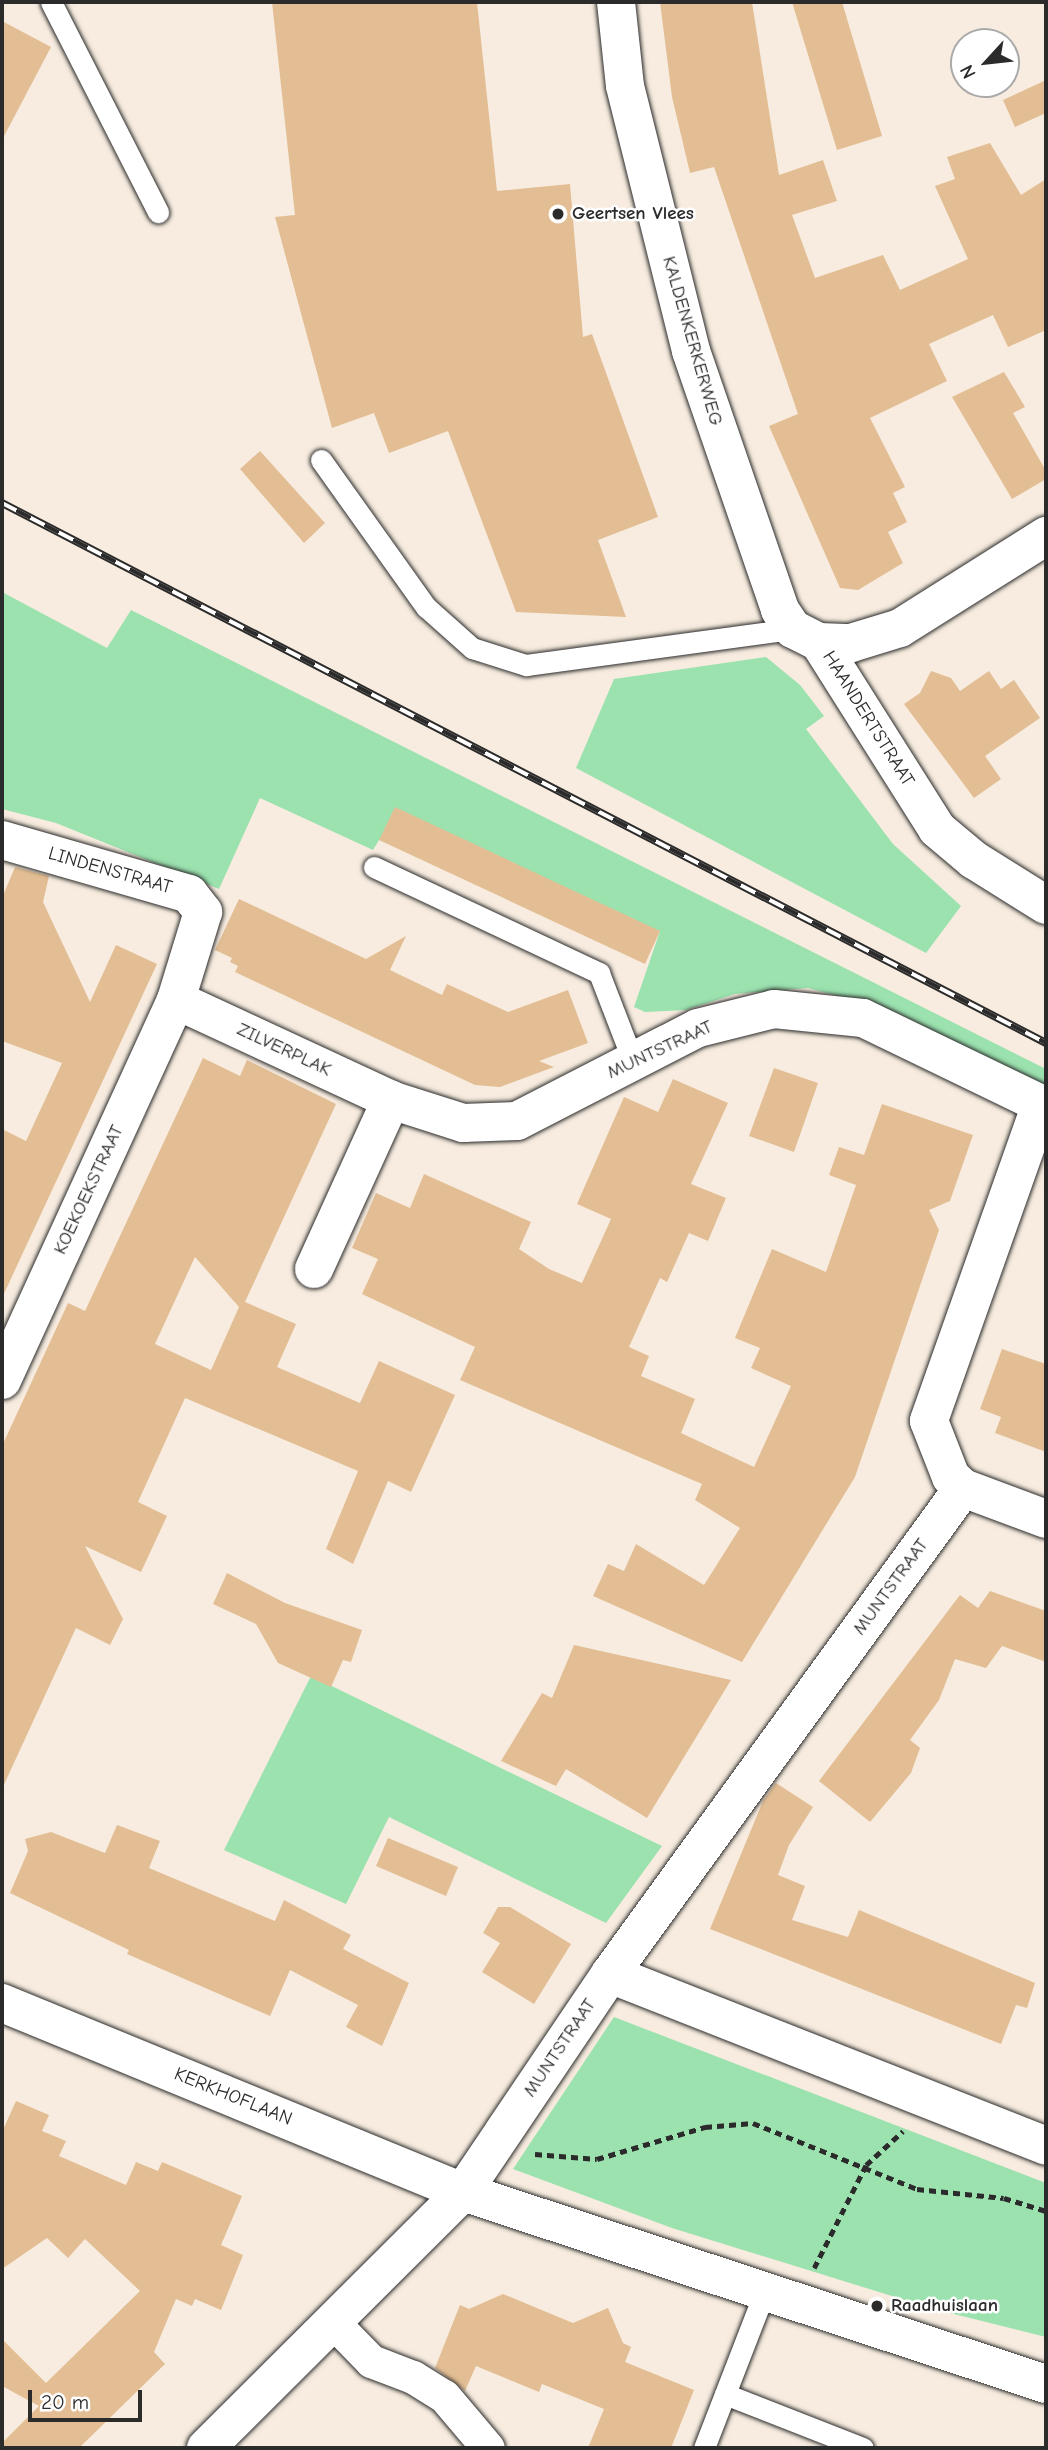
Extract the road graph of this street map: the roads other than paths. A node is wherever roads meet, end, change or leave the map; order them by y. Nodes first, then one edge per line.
1 (51, 2) edge
2 (616, 2) edge
3 (158, 212) dead end
4 (321, 460) dead end
5 (1046, 536) edge
6 (806, 635) junction
7 (2, 840) edge
8 (374, 867) dead end
9 (1046, 905) edge
10 (176, 1000) junction
11 (633, 1061) junction
12 (391, 1100) junction
13 (1044, 1105) edge
14 (517, 1121) joint
15 (314, 1269) dead end
16 (2, 1380) edge
17 (964, 1488) junction
18 (1046, 1519) edge
19 (610, 1974) junction
20 (2, 2003) edge
21 (1046, 2146) edge
22 (463, 2192) junction
23 (764, 2293) junction
24 (331, 2320) junction
25 (1046, 2384) edge
26 (725, 2394) junction
27 (206, 2448) edge
28 (488, 2448) edge
29 (704, 2448) edge
30 (863, 2448) edge

1 - 3 lane
2 - 6 street, KALDENKERKERWEG
4 - 6 lane
5 - 6 street, HAANDERTSTRAAT
6 - 9 street, HAANDERTSTRAAT
7 - 10 street, LINDENSTRAAT
8 - 11 lane
10 - 12 street, ZILVERPLAK
10 - 16 street, KOEKOEKSTRAAT
11 - 13 street, MUNTSTRAAT
11 - 14 street, MUNTSTRAAT
12 - 14 street, ZILVERPLAK
12 - 15 street
13 - 17 street, MUNTSTRAAT
17 - 18 street
17 - 19 street, MUNTSTRAAT
19 - 21 street
19 - 22 street, MUNTSTRAAT
20 - 22 street, KERKHOFLAAN
22 - 23 street
22 - 24 street, MUNTSTRAAT
23 - 25 street
23 - 26 lane
24 - 27 street, MUNTSTRAAT
24 - 28 street
26 - 29 lane
26 - 30 lane

